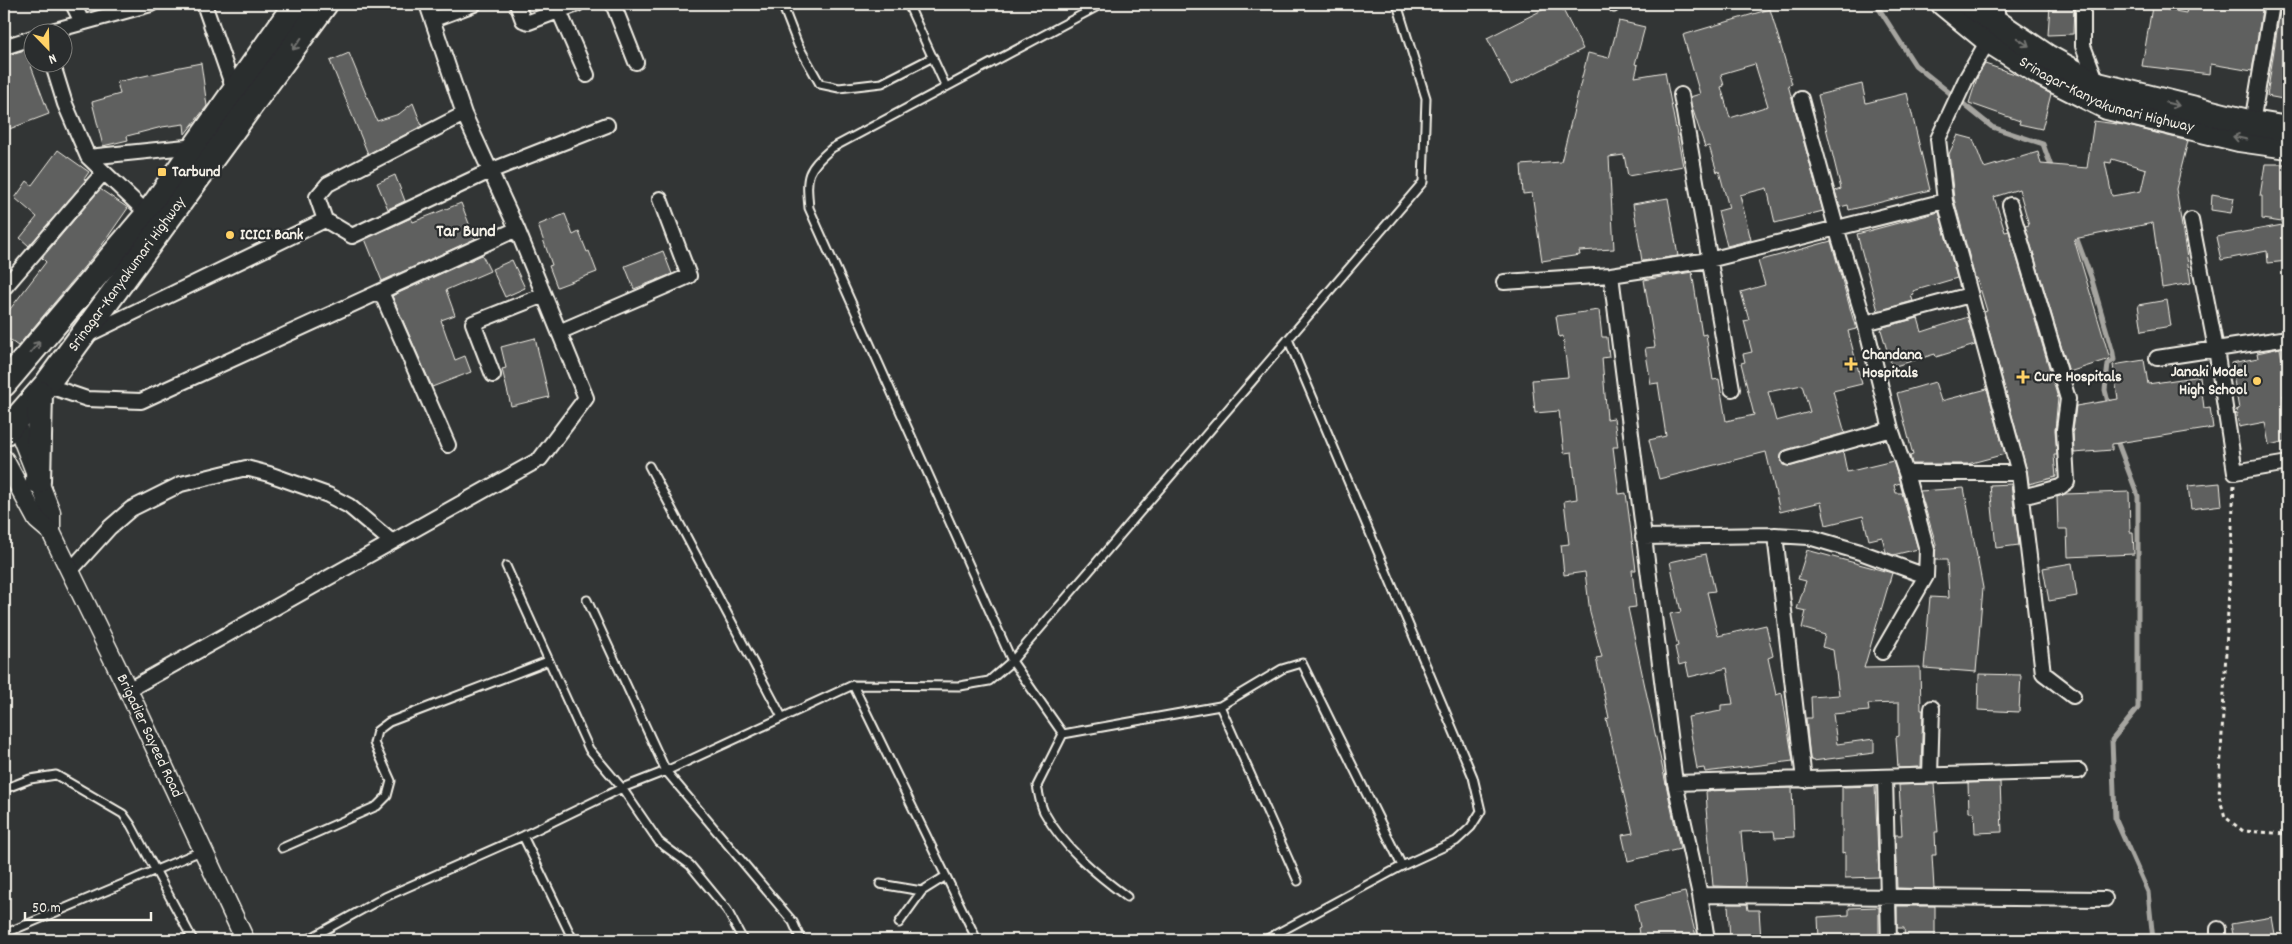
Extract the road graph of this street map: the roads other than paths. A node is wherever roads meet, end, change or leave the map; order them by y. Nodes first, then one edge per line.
1 (73, 4) edge
2 (151, 4) edge
3 (204, 4) edge
4 (296, 4) edge
5 (325, 4) edge
6 (427, 4) edge
7 (474, 4) edge
8 (518, 4) edge
9 (577, 4) edge
10 (613, 4) edge
11 (782, 4) edge
12 (908, 4) edge
13 (1102, 4) edge
14 (1397, 4) edge
15 (2083, 4) edge
16 (2272, 4) edge
17 (1956, 7) edge
18 (559, 11) junction
19 (434, 19) junction
20 (82, 22) junction
21 (1994, 23) edge
22 (72, 25) edge
23 (22, 41) edge
24 (4, 47) edge
25 (933, 57) junction
26 (636, 62) dead end
27 (55, 72) edge
28 (587, 75) dead end
29 (2098, 86) junction
30 (946, 87) junction
31 (234, 90) junction
32 (1681, 95) dead end
33 (1801, 98) dead end
34 (464, 114) junction
35 (2252, 123) junction
36 (607, 125) dead end
37 (2288, 128) edge
38 (196, 146) junction
39 (2288, 146) edge
40 (88, 157) junction
41 (490, 171) junction
42 (103, 173) junction
43 (660, 199) dead end
44 (1945, 201) junction
45 (2010, 205) dead end
46 (148, 214) junction
47 (325, 220) junction
48 (2191, 220) dead end
49 (1836, 227) junction
50 (518, 230) junction
51 (1709, 260) junction
52 (1611, 275) junction
53 (1504, 282) dead end
54 (4, 288) edge
55 (381, 292) junction
56 (544, 295) junction
57 (1970, 295) junction
58 (1865, 323) junction
59 (560, 332) junction
60 (2288, 338) edge
61 (80, 339) junction
62 (1288, 339) junction
63 (2216, 349) junction
64 (2157, 358) dead end
65 (494, 375) dead end
66 (4, 384) edge
67 (43, 389) junction
68 (1732, 390) dead end
69 (4, 395) edge
70 (9, 427) edge
71 (1891, 429) junction
72 (448, 445) dead end
73 (1789, 458) dead end
74 (4, 459) edge
75 (2288, 463) edge
76 (649, 466) dead end
77 (2019, 473) junction
78 (1906, 474) junction
79 (19, 480) edge
80 (2022, 496) junction
81 (1775, 535) junction
82 (1643, 537) junction
83 (392, 542) junction
84 (506, 566) dead end
85 (70, 571) junction
86 (1926, 576) junction
87 (587, 600) dead end
88 (1882, 652) dead end
89 (548, 661) junction
90 (1012, 662) junction
91 (853, 684) junction
92 (128, 690) junction
93 (2073, 696) dead end
94 (1220, 706) junction
95 (1932, 708) dead end
96 (782, 717) junction
97 (1063, 734) junction
98 (666, 770) junction
99 (2079, 771) dead end
100 (1930, 775) junction
101 (1884, 777) junction
102 (1804, 780) junction
103 (1675, 783) junction
104 (622, 788) junction
105 (4, 789) edge
106 (523, 836) junction
107 (282, 848) dead end
108 (203, 850) junction
109 (1402, 866) junction
110 (155, 870) junction
111 (946, 876) junction
112 (1298, 881) dead end
113 (880, 884) dead end
114 (922, 891) junction
115 (1700, 896) junction
116 (1888, 896) junction
117 (1127, 897) dead end
118 (2105, 899) dead end
119 (900, 923) dead end
120 (4, 934) edge
121 (193, 940) edge
122 (245, 940) edge
123 (307, 940) edge
124 (573, 940) edge
125 (742, 940) edge
126 (802, 940) edge
127 (977, 940) edge
128 (1264, 940) edge
129 (1707, 940) edge
130 (1889, 940) edge

1 - 20 street
2 - 20 street
3 - 31 street
4 - 31 highway, Srinagar-Kanyakumari Highway
5 -> 61 highway, Srinagar-Kanyakumari Highway
6 - 19 street
7 - 19 street
8 - 18 street
9 - 18 street
10 - 26 street
11 - 25 lane
12 - 25 lane
13 - 30 lane
14 - 62 lane
15 - 29 street
16 - 35 street
17 - 21 highway, Srinagar-Kanyakumari Highway
18 - 28 street
19 - 34 street
20 - 22 street
21 -> 29 highway, Srinagar-Kanyakumari Highway
39 -> 21 highway, Srinagar-Kanyakumari Highway
21 - 44 street
23 - 24 street
25 - 30 lane
27 - 40 street
29 -> 35 highway, Srinagar-Kanyakumari Highway
30 - 90 lane
31 - 38 highway, Srinagar-Kanyakumari Highway
32 - 51 street
33 - 49 street
34 - 41 street
34 - 47 street
35 - 37 highway, Srinagar-Kanyakumari Highway
36 - 41 street
38 - 40 street
38 - 46 highway, Srinagar-Kanyakumari Highway
40 - 42 street
41 - 47 street
41 - 50 street
42 - 46 street
42 - 54 street
43 - 59 street
44 - 49 street
44 - 57 street
45 - 80 street
66 -> 46 highway, Srinagar-Kanyakumari Highway
47 - 61 street
48 - 63 street
49 - 51 street
49 - 58 street
50 - 55 street
50 - 56 street
51 - 52 street
51 - 68 street
52 - 53 street
52 - 82 street
55 - 67 street
55 - 72 street
56 - 59 street
56 - 65 street
57 - 58 street
57 - 77 street
58 - 71 street
59 - 83 street
60 - 63 street
61 - 67 highway, Srinagar-Kanyakumari Highway
62 - 90 lane
62 - 109 lane
63 - 64 street
63 - 75 street
67 - 70 highway, Srinagar-Kanyakumari Highway
67 - 79 highway
69 - 70 highway
70 - 79 street, Brigadier Sayeed Road
71 - 73 street
71 - 78 street
74 - 79 street, Brigadier Sayeed Road
76 - 96 lane
77 - 78 street
77 - 80 street
78 - 86 street
79 - 85 street, Brigadier Sayeed Road
80 - 93 street
81 - 82 street
81 - 86 street
81 - 102 street
82 - 103 street
83 - 85 street
83 - 92 street
84 - 89 lane
85 - 92 street, Brigadier Sayeed Road
86 - 88 street
87 - 98 lane
89 - 104 lane
89 - 107 lane
90 - 91 lane
90 - 97 lane
91 - 96 lane
91 - 111 lane
92 - 108 street, Brigadier Sayeed Road
94 - 97 lane
94 - 109 lane
94 - 112 lane
95 - 100 street
96 - 98 lane
97 - 117 lane
98 - 104 lane
98 - 126 lane
99 - 100 street
100 - 101 street
101 - 102 street
101 - 116 street
102 - 103 street
103 - 115 street
104 - 106 lane
104 - 125 lane
105 - 110 lane
106 - 123 lane
106 - 124 lane
108 - 110 lane
108 - 122 street, Brigadier Sayeed Road
109 - 128 lane
110 - 120 lane
110 - 121 lane
111 - 114 lane
111 - 127 lane
113 - 114 lane
114 - 119 lane
115 - 116 street
115 - 129 street
116 - 118 street
116 - 130 street

